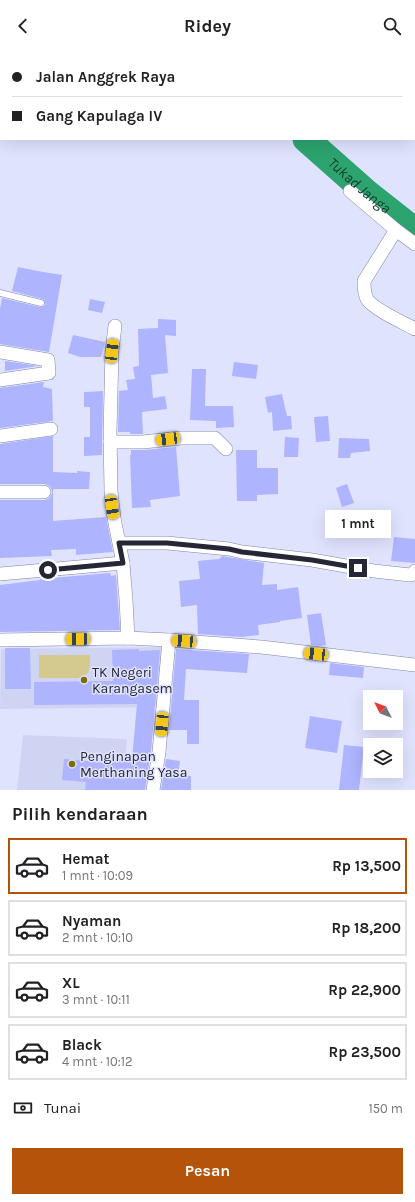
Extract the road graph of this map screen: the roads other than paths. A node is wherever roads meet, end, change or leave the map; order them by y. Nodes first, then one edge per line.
1 (350, 191) dead end
2 (396, 230) junction
3 (415, 244) edge
4 (0, 293) edge
5 (41, 303) dead end
6 (115, 326) dead end
7 (415, 329) edge
8 (0, 352) edge
9 (0, 380) edge
10 (51, 429) dead end
11 (0, 436) edge
12 (110, 442) junction
13 (226, 449) dead end
14 (0, 492) edge
15 (44, 492) dead end
16 (119, 543) junction
17 (123, 563) junction
18 (415, 571) edge
19 (0, 574) edge
20 (128, 638) junction
21 (0, 640) edge
22 (170, 640) junction
23 (415, 665) edge
24 (153, 790) edge

1 - 2 street
2 - 3 street
2 - 7 street
4 - 5 lane
6 - 12 street
8 - 9 street
10 - 11 street
12 - 13 street
12 - 16 street
14 - 15 street
16 - 17 street
16 - 18 street
17 - 19 street
17 - 20 street
20 - 21 street
20 - 22 street
22 - 23 street
22 - 24 street

